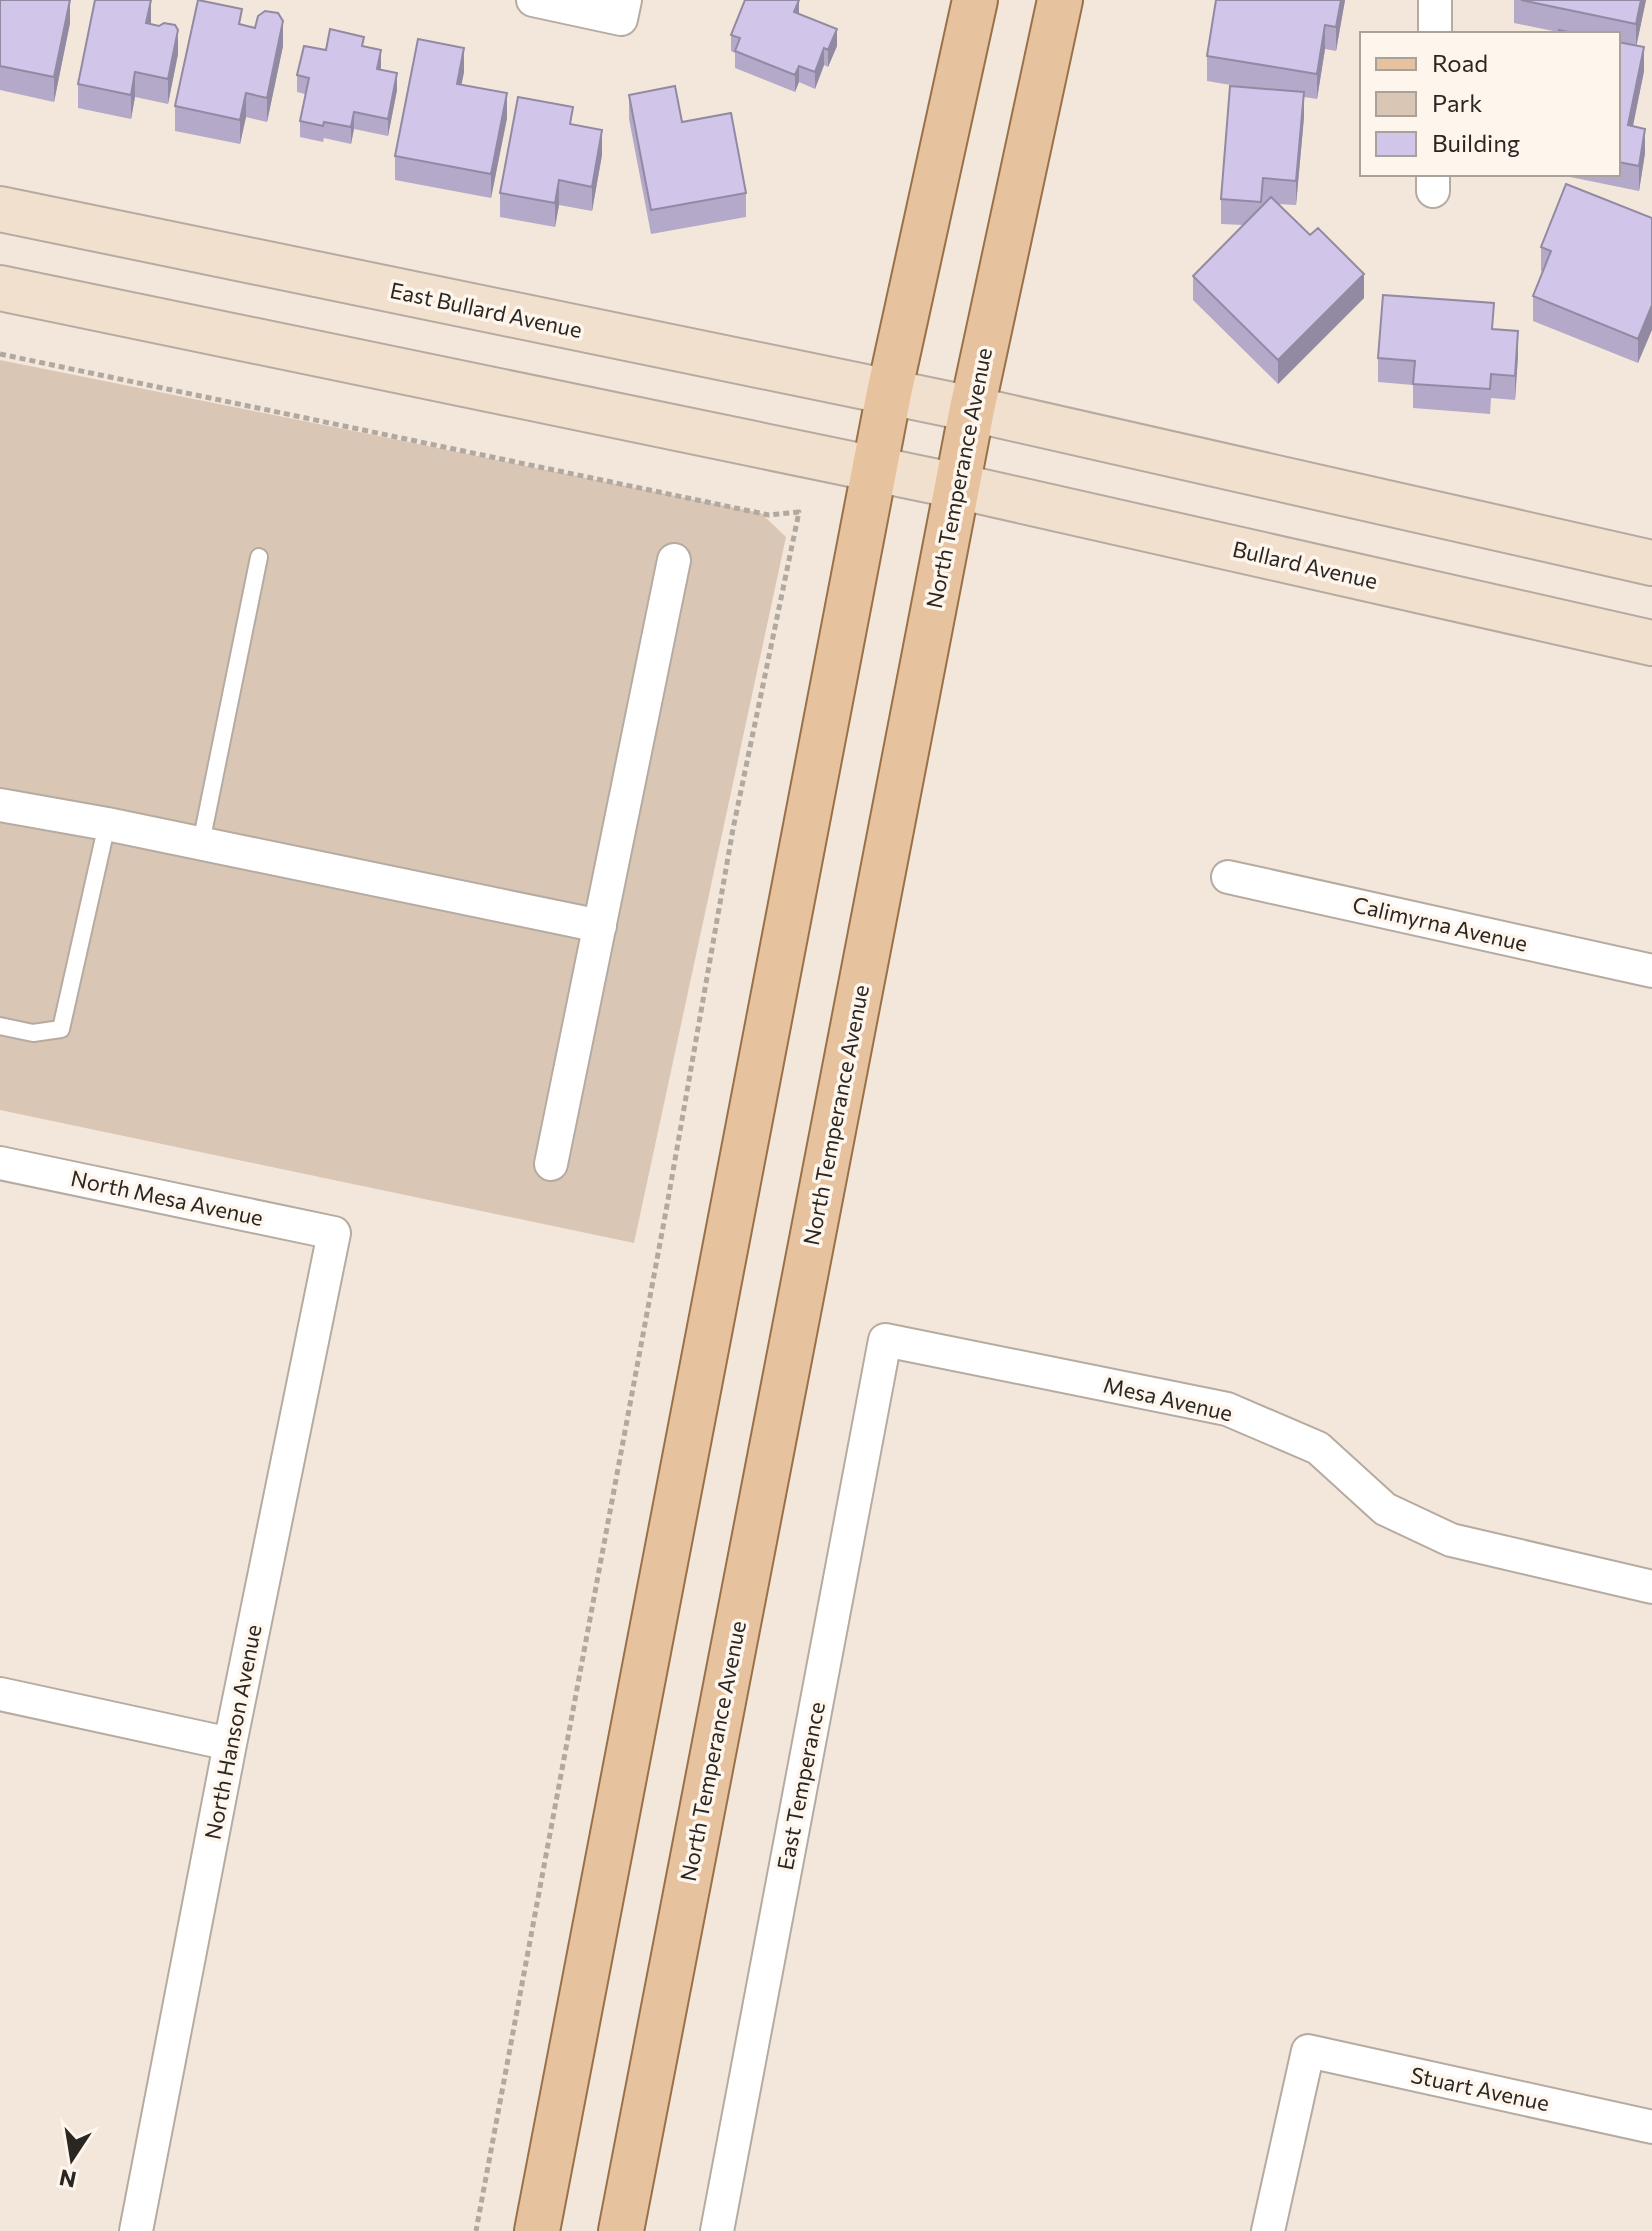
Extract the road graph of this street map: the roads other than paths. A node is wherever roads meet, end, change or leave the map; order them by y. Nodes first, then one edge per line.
1 (533, 0) edge
2 (975, 0) edge
3 (1060, 0) edge
4 (1435, 0) edge
5 (623, 10) edge
6 (1435, 32) edge
7 (0, 209) edge
8 (0, 288) edge
9 (889, 393) junction
10 (972, 409) junction
11 (875, 469) junction
12 (957, 486) junction
13 (259, 557) dead end
14 (674, 560) dead end
15 (1652, 563) edge
16 (1652, 643) edge
17 (0, 805) edge
18 (107, 824) junction
19 (201, 843) junction
20 (1228, 877) dead end
21 (600, 926) junction
22 (1652, 971) edge
23 (0, 1026) edge
24 (0, 1163) edge
25 (551, 1164) dead end
26 (334, 1233) joint
27 (885, 1340) joint
28 (1652, 1587) edge
29 (0, 1694) edge
30 (230, 1744) junction
31 (1652, 2127) edge
32 (136, 2231) edge
33 (537, 2231) edge
34 (621, 2231) edge
35 (717, 2231) edge
36 (1268, 2231) edge

1 - 5 street
2 - 9 main road
3 - 10 main road, North Temperance Avenue
4 - 6 street
7 - 9 main road, East Bullard Avenue
8 - 11 main road
9 - 10 main road, East Bullard Avenue
9 - 11 main road
10 - 12 main road, North Temperance Avenue
10 - 15 main road
11 - 12 main road
11 - 33 main road
12 - 16 main road, Bullard Avenue
12 - 34 main road, North Temperance Avenue
13 - 19 lane
14 - 21 street
17 - 18 street
18 - 19 street
18 - 23 lane
19 - 21 street
20 - 22 street, Calimyrna Avenue
21 - 25 street
24 - 26 street, North Mesa Avenue
26 - 30 street, North Hanson Avenue
27 - 28 street, Mesa Avenue
27 - 35 street, East Temperance
29 - 30 street
30 - 32 street, North Hanson Avenue
31 - 36 street, Stuart Avenue

